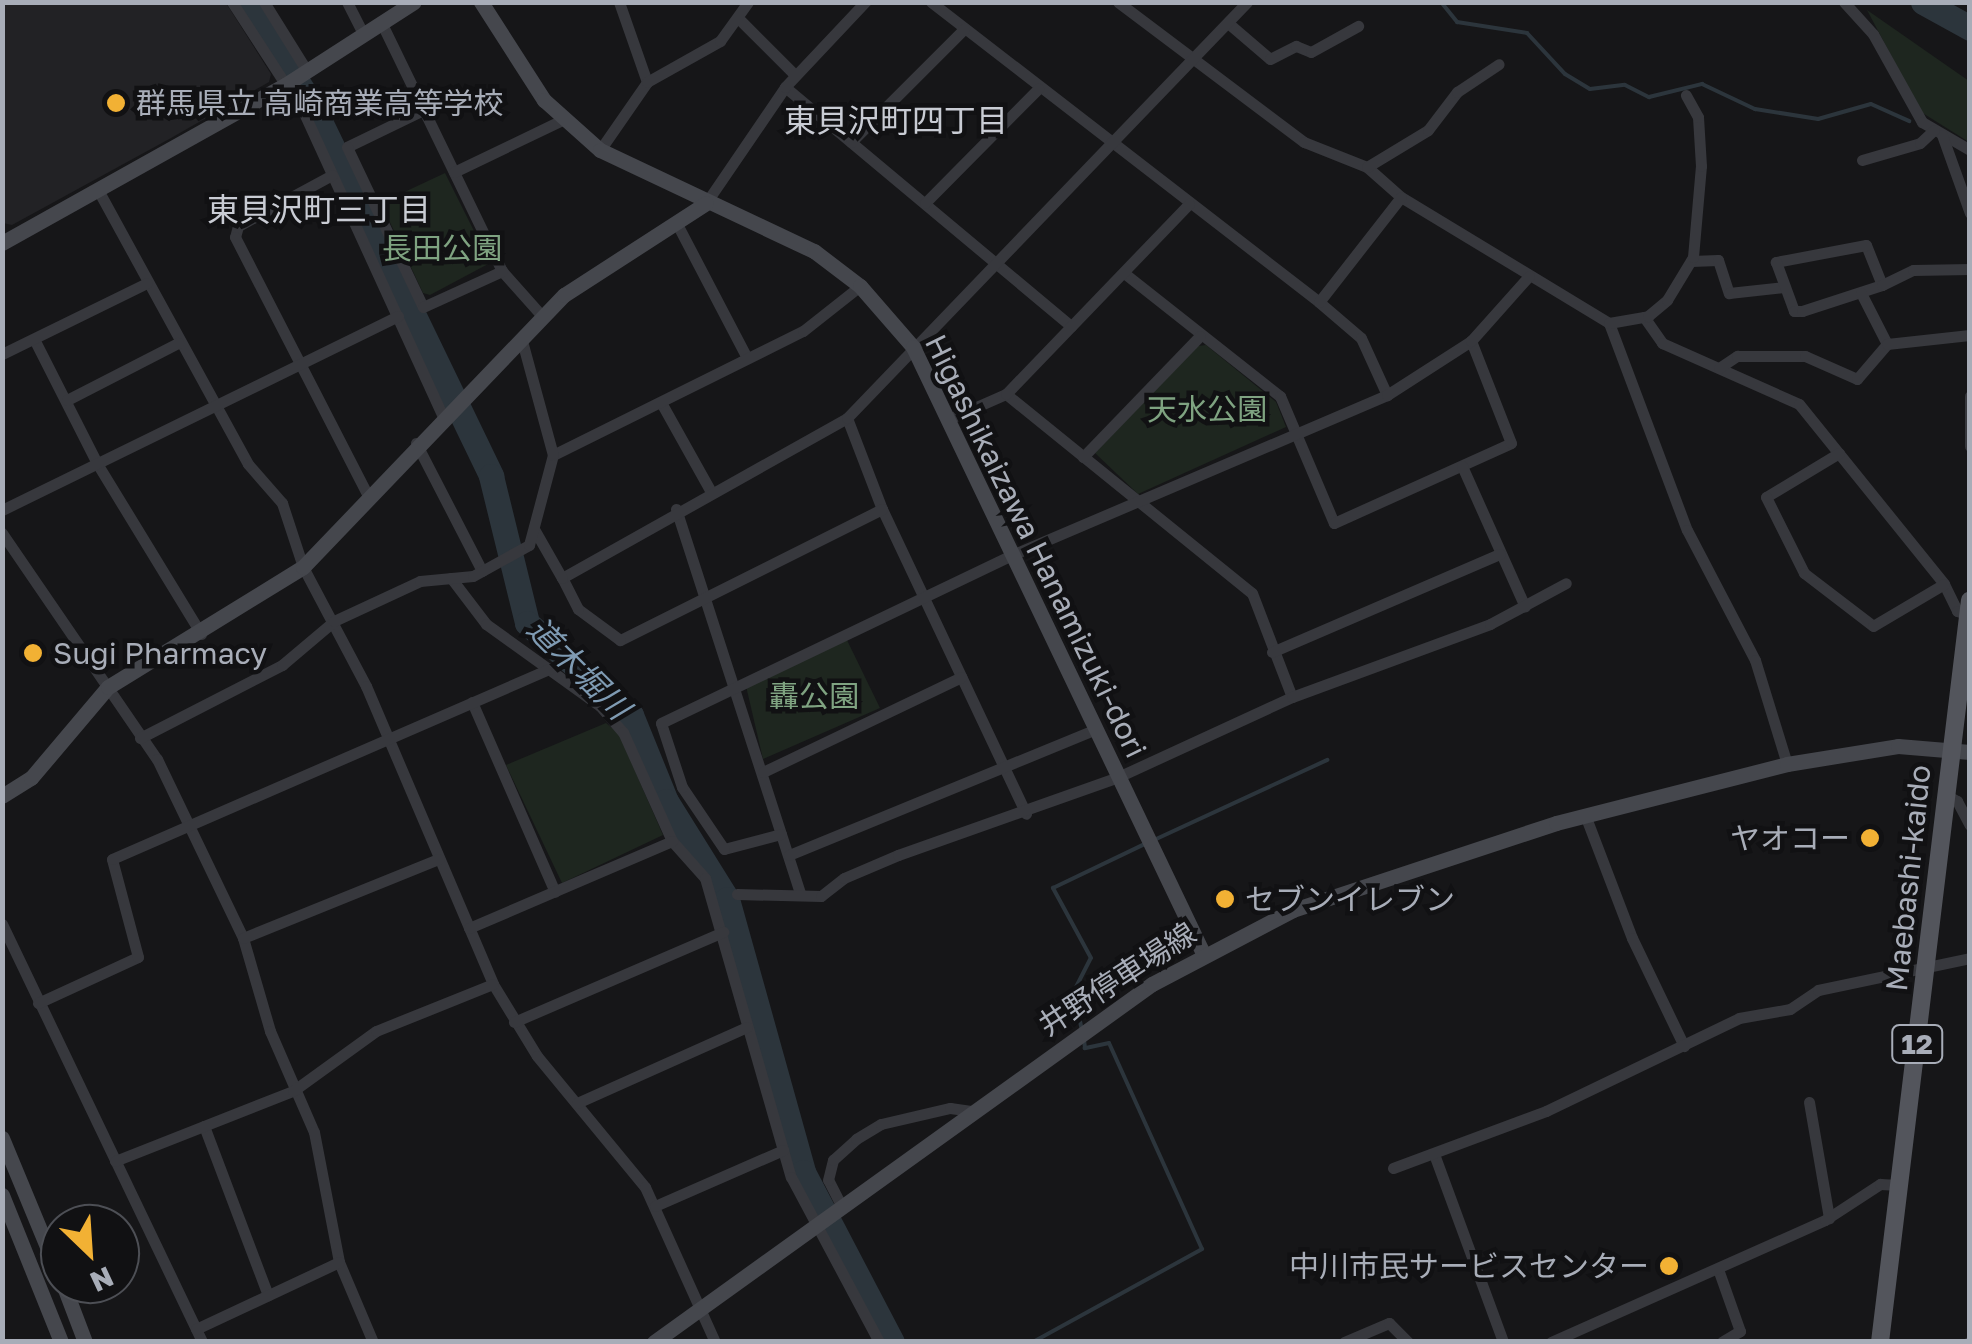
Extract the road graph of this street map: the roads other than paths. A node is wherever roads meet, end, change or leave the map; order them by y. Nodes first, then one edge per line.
1 (232, 2) edge
2 (264, 2) edge
3 (347, 2) edge
4 (414, 2) edge
5 (481, 2) edge
6 (618, 2) edge
7 (748, 2) edge
8 (865, 2) edge
9 (931, 2) edge
10 (1118, 2) edge
11 (1248, 2) edge
12 (1844, 2) edge
13 (740, 20) junction
14 (1228, 22) junction
15 (382, 24) junction
16 (1358, 26) dead end
17 (964, 29) junction
18 (364, 35) junction
19 (1193, 59) junction
20 (1499, 64) dead end
21 (308, 72) junction
22 (795, 75) junction
23 (647, 82) junction
24 (286, 84) junction
25 (785, 87) junction
26 (1038, 88) junction
27 (1686, 94) dead end
28 (421, 111) junction
29 (562, 120) junction
30 (1938, 132) junction
31 (851, 142) junction
32 (1113, 143) junction
33 (600, 150) junction
34 (1970, 150) edge
35 (1862, 160) dead end
36 (1367, 167) junction
37 (454, 172) junction
38 (332, 176) junction
39 (98, 190) junction
40 (1401, 197) junction
41 (706, 203) junction
42 (926, 203) junction
43 (1189, 204) junction
44 (1970, 213) edge
45 (677, 224) junction
46 (2, 243) edge
47 (1691, 260) junction
48 (996, 262) junction
49 (1970, 269) edge
50 (502, 271) junction
51 (1124, 273) junction
52 (1529, 276) junction
53 (147, 283) junction
54 (1882, 285) junction
55 (860, 286) junction
56 (1784, 287) junction
57 (1860, 292) junction
58 (1319, 302) junction
59 (398, 316) junction
60 (543, 317) junction
61 (1644, 317) junction
62 (1609, 323) junction
63 (1072, 326) junction
64 (1200, 336) junction
65 (1970, 336) edge
66 (521, 337) junction
67 (34, 339) junction
68 (1472, 341) junction
69 (178, 343) junction
70 (1887, 344) junction
71 (912, 347) junction
72 (2, 354) edge
73 (747, 358) junction
74 (301, 365) junction
75 (1719, 368) junction
76 (1006, 394) junction
77 (1387, 395) junction
78 (1970, 396) edge
79 (67, 400) junction
80 (663, 406) junction
81 (216, 407) junction
82 (444, 413) junction
83 (846, 418) junction
84 (948, 419) junction
85 (1297, 434) junction
86 (416, 443) junction
87 (1970, 446) edge
88 (1839, 453) junction
89 (552, 455) junction
90 (1083, 457) junction
91 (98, 465) junction
92 (1462, 466) junction
93 (710, 490) junction
94 (367, 494) junction
95 (1134, 502) junction
96 (676, 508) junction
97 (882, 509) junction
98 (2, 510) edge
99 (534, 528) junction
100 (2, 533) edge
101 (1500, 554) junction
102 (1012, 555) junction
103 (304, 567) junction
104 (482, 571) junction
105 (451, 578) junction
106 (562, 578) junction
107 (1566, 584) dead end
108 (1944, 584) junction
109 (705, 594) junction
110 (924, 597) junction
111 (1525, 607) junction
112 (1969, 610) edge
113 (334, 621) junction
114 (201, 634) junction
115 (1272, 652) junction
116 (551, 668) junction
117 (962, 677) junction
118 (732, 686) junction
119 (108, 687) junction
120 (1292, 696) junction
121 (472, 702) junction
122 (1096, 729) junction
123 (1970, 736) edge
124 (140, 738) junction
125 (387, 739) junction
126 (1949, 746) junction
127 (1970, 752) edge
128 (1787, 764) junction
129 (1004, 766) junction
130 (762, 772) junction
131 (1118, 777) junction
132 (1944, 794) junction
133 (3, 795) edge
134 (1026, 814) junction
135 (1586, 815) junction
136 (1970, 825) edge
137 (190, 826) junction
138 (781, 834) junction
139 (672, 840) junction
140 (789, 855) junction
141 (439, 859) junction
142 (555, 892) junction
143 (737, 894) dead end
144 (800, 894) junction
145 (2, 924) edge
146 (469, 928) junction
147 (723, 932) junction
148 (242, 938) junction
149 (1203, 953) junction
150 (1970, 958) edge
151 (1928, 963) junction
152 (492, 984) junction
153 (38, 1003) junction
154 (514, 1022) junction
155 (747, 1027) junction
156 (1684, 1046) junction
157 (292, 1092) junction
158 (1808, 1102) dead end
159 (577, 1103) junction
160 (971, 1112) junction
161 (204, 1126) junction
162 (2, 1138) edge
163 (782, 1150) junction
164 (1434, 1154) junction
165 (114, 1161) junction
166 (1393, 1168) dead end
167 (1899, 1185) junction
168 (2, 1195) edge
169 (655, 1206) junction
170 (842, 1207) junction
171 (1829, 1218) junction
172 (817, 1223) junction
173 (40, 1230) edge
174 (339, 1262) junction
175 (1718, 1269) junction
176 (268, 1295) junction
177 (70, 1304) edge
178 (702, 1306) junction
179 (196, 1329) junction
180 (1881, 1332) edge
181 (61, 1342) edge
182 (85, 1342) edge
183 (202, 1342) edge
184 (372, 1342) edge
185 (654, 1342) edge
186 (716, 1342) edge
187 (879, 1342) edge
188 (1344, 1342) edge
189 (1408, 1342) edge
190 (1503, 1342) edge
191 (1551, 1342) edge
192 (1722, 1342) edge
193 (1892, 1342) edge

1 - 24 street
2 - 21 street
3 - 18 street
4 - 15 street
5 - 29 street, Higashikaizawa Hanamizuki-dori
6 - 23 street
7 - 13 street
8 - 22 street
9 - 17 street
10 - 19 street
11 - 14 street
12 - 30 street
13 - 22 street
13 - 23 street
14 - 16 street
14 - 19 street
15 - 18 street
15 - 28 street
17 - 26 street
17 - 31 street
18 - 21 street
19 - 32 street
19 - 36 street
20 - 36 street
21 - 24 street
22 - 25 street
23 - 33 street
24 - 38 street
24 - 39 street
25 - 31 street
25 - 41 street
26 - 32 street
26 - 42 street
27 - 47 street
28 - 37 street
28 - 50 street
29 - 33 street, Higashikaizawa Hanamizuki-dori
29 - 37 street
30 - 34 street
30 - 35 street
30 - 44 street
31 - 42 street
32 - 43 street
32 - 48 street
33 - 41 street, Higashikaizawa Hanamizuki-dori
36 - 40 street
37 - 50 street
38 - 59 street
38 - 74 street
39 - 46 street
39 - 53 street
40 - 52 street
40 - 58 street
41 - 45 street
41 - 55 street, Higashikaizawa Hanamizuki-dori
42 - 48 street
43 - 51 street
43 - 58 street
45 - 60 street
45 - 73 street
47 - 56 street
47 - 61 street
48 - 63 street
48 - 71 street
49 - 54 street
50 - 60 street
51 - 63 street
51 - 64 street
52 - 62 street
52 - 68 street
53 - 67 street
53 - 69 street
54 - 56 street
54 - 57 street
55 - 71 street, Higashikaizawa Hanamizuki-dori
55 - 73 street
56 - 57 street
57 - 70 street
58 - 77 street
59 - 74 street
59 - 82 street
60 - 66 street
61 - 62 street
61 - 75 street
62 - 128 street
63 - 76 street
64 - 85 street
64 - 90 street
65 - 70 street
66 - 82 street
66 - 89 street
67 - 72 street
67 - 79 street
68 - 77 street
68 - 92 street
69 - 79 street
69 - 81 street
70 - 75 street
71 - 83 street
71 - 84 street, Higashikaizawa Hanamizuki-dori
73 - 80 street
74 - 81 street
74 - 94 street
75 - 88 street
76 - 84 street
76 - 90 street
77 - 85 street
78 - 87 street
79 - 91 street
80 - 89 street
80 - 93 street
81 - 91 street
81 - 103 street
82 - 86 street
83 - 93 street
83 - 97 street
84 - 102 street, Higashikaizawa Hanamizuki-dori
85 - 92 street
85 - 95 street
86 - 94 street
86 - 104 street
88 - 108 street
88 - 108 street
89 - 99 street
90 - 95 street
91 - 98 street
91 - 114 street
92 - 101 street
93 - 96 street
94 - 103 street
95 - 102 street
95 - 115 street
96 - 106 street
96 - 109 street
97 - 109 street
97 - 110 street
99 - 104 street
99 - 106 street
100 - 119 street
101 - 111 street
101 - 115 street
102 - 110 street
102 - 122 street, Higashikaizawa Hanamizuki-dori
103 - 113 street
103 - 114 street
104 - 105 street
105 - 113 street
105 - 116 street
106 - 109 street
107 - 111 street
108 - 112 street
109 - 118 street
110 - 117 street
110 - 118 street
111 - 120 street
112 - 126 main road, Maebashi-kaido / 12
113 - 124 street
113 - 125 street
114 - 119 street
115 - 120 street
116 - 121 street
116 - 139 street
117 - 129 street
117 - 130 street
118 - 130 street
118 - 138 street
119 - 124 street
119 - 133 street
120 - 131 street
121 - 125 street
121 - 142 street
122 - 129 street
122 - 131 street, Higashikaizawa Hanamizuki-dori
123 - 126 street
124 - 137 street
125 - 137 street
125 - 141 street
126 - 127 street, 井野停車場線
126 - 128 street, 井野停車場線
126 - 132 main road, Maebashi-kaido / 12
128 - 135 street, 井野停車場線
129 - 134 street
129 - 140 street
130 - 138 street
131 - 134 street
131 - 149 street, Higashikaizawa Hanamizuki-dori
132 - 136 street
132 - 151 main road, Maebashi-kaido / 12
134 - 144 street
135 - 149 street, 井野停車場線
135 - 156 street
137 - 148 street
137 - 153 street
138 - 140 street
139 - 142 street
139 - 147 street
140 - 144 street
141 - 146 street
141 - 148 street
142 - 146 street
143 - 144 street
145 - 153 street
146 - 152 street
147 - 154 street
147 - 155 street
148 - 157 street
149 - 160 street, 井野停車場線
150 - 151 street
151 - 156 street
151 - 167 main road, Maebashi-kaido / 12
152 - 154 street
152 - 157 street
153 - 165 street
154 - 159 street
155 - 159 street
155 - 163 street
156 - 164 street
157 - 161 street
157 - 174 street
158 - 171 street
159 - 169 street
160 - 170 street, 井野停車場線
160 - 170 street
161 - 165 street
161 - 176 street
162 - 173 street
163 - 169 street
163 - 172 street
164 - 166 street
164 - 190 street
165 - 179 street
167 - 171 street
167 - 180 main road, Maebashi-kaido / 12
168 - 181 street
169 - 178 street
170 - 172 street, 井野停車場線
171 - 175 street
172 - 178 street, 井野停車場線
172 - 187 street
174 - 176 street
174 - 184 street
175 - 191 street
175 - 192 street
176 - 179 street
177 - 182 street
178 - 185 street, 井野停車場線
178 - 186 street
179 - 183 street
180 - 193 street
188 - 189 street

